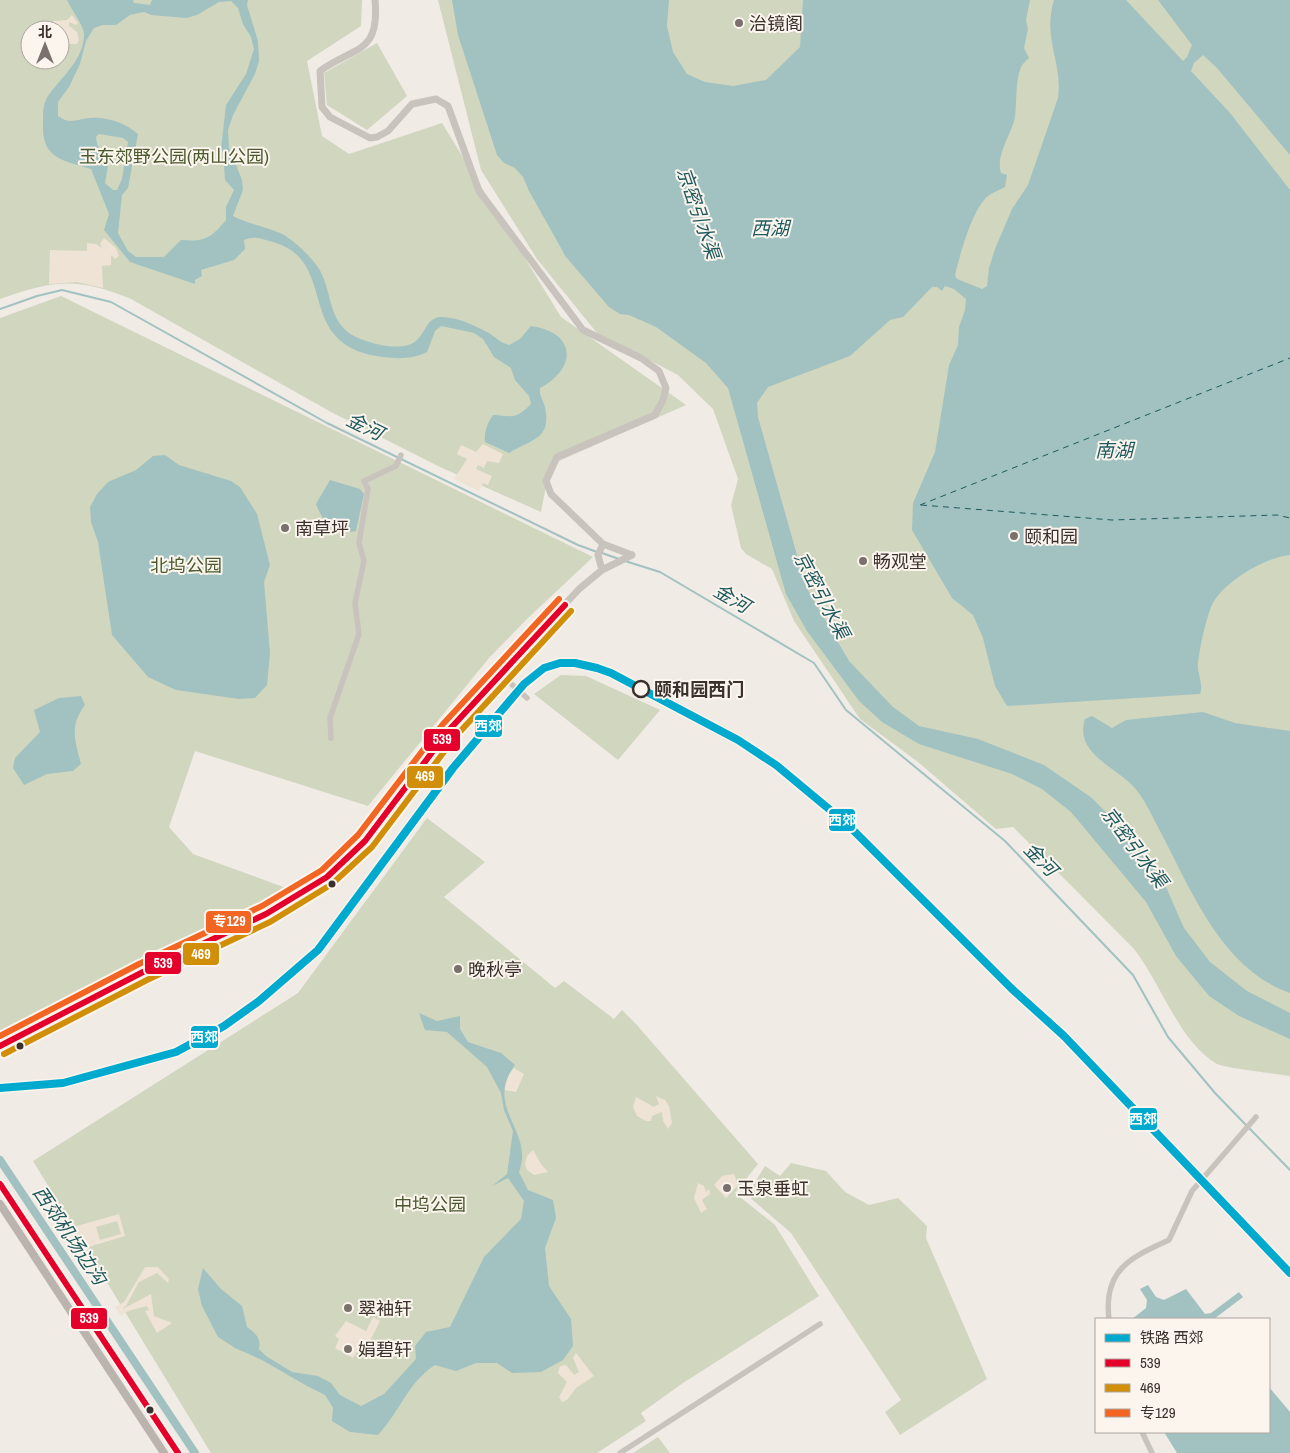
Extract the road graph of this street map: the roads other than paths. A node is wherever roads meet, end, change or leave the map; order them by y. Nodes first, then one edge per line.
1 (375, 0) edge
2 (400, 458) dead end
3 (600, 549) junction
4 (602, 570) junction
5 (501, 675) junction
6 (527, 698) dead end
7 (331, 738) dead end
8 (0, 1046) edge
9 (1254, 1120) dead end
10 (0, 1184) edge
11 (0, 1204) edge
12 (1109, 1318) edge
13 (820, 1324) dead end
14 (1142, 1433) edge
15 (164, 1453) edge
16 (178, 1453) edge
17 (620, 1453) edge
18 (1152, 1453) edge

1 - 3 street
2 - 7 street
3 - 4 street
3 - 4 street
4 - 5 street
5 - 6 street
5 - 8 street
9 - 12 street
10 - 16 main road
11 - 15 main road
13 - 17 street
14 - 18 street

